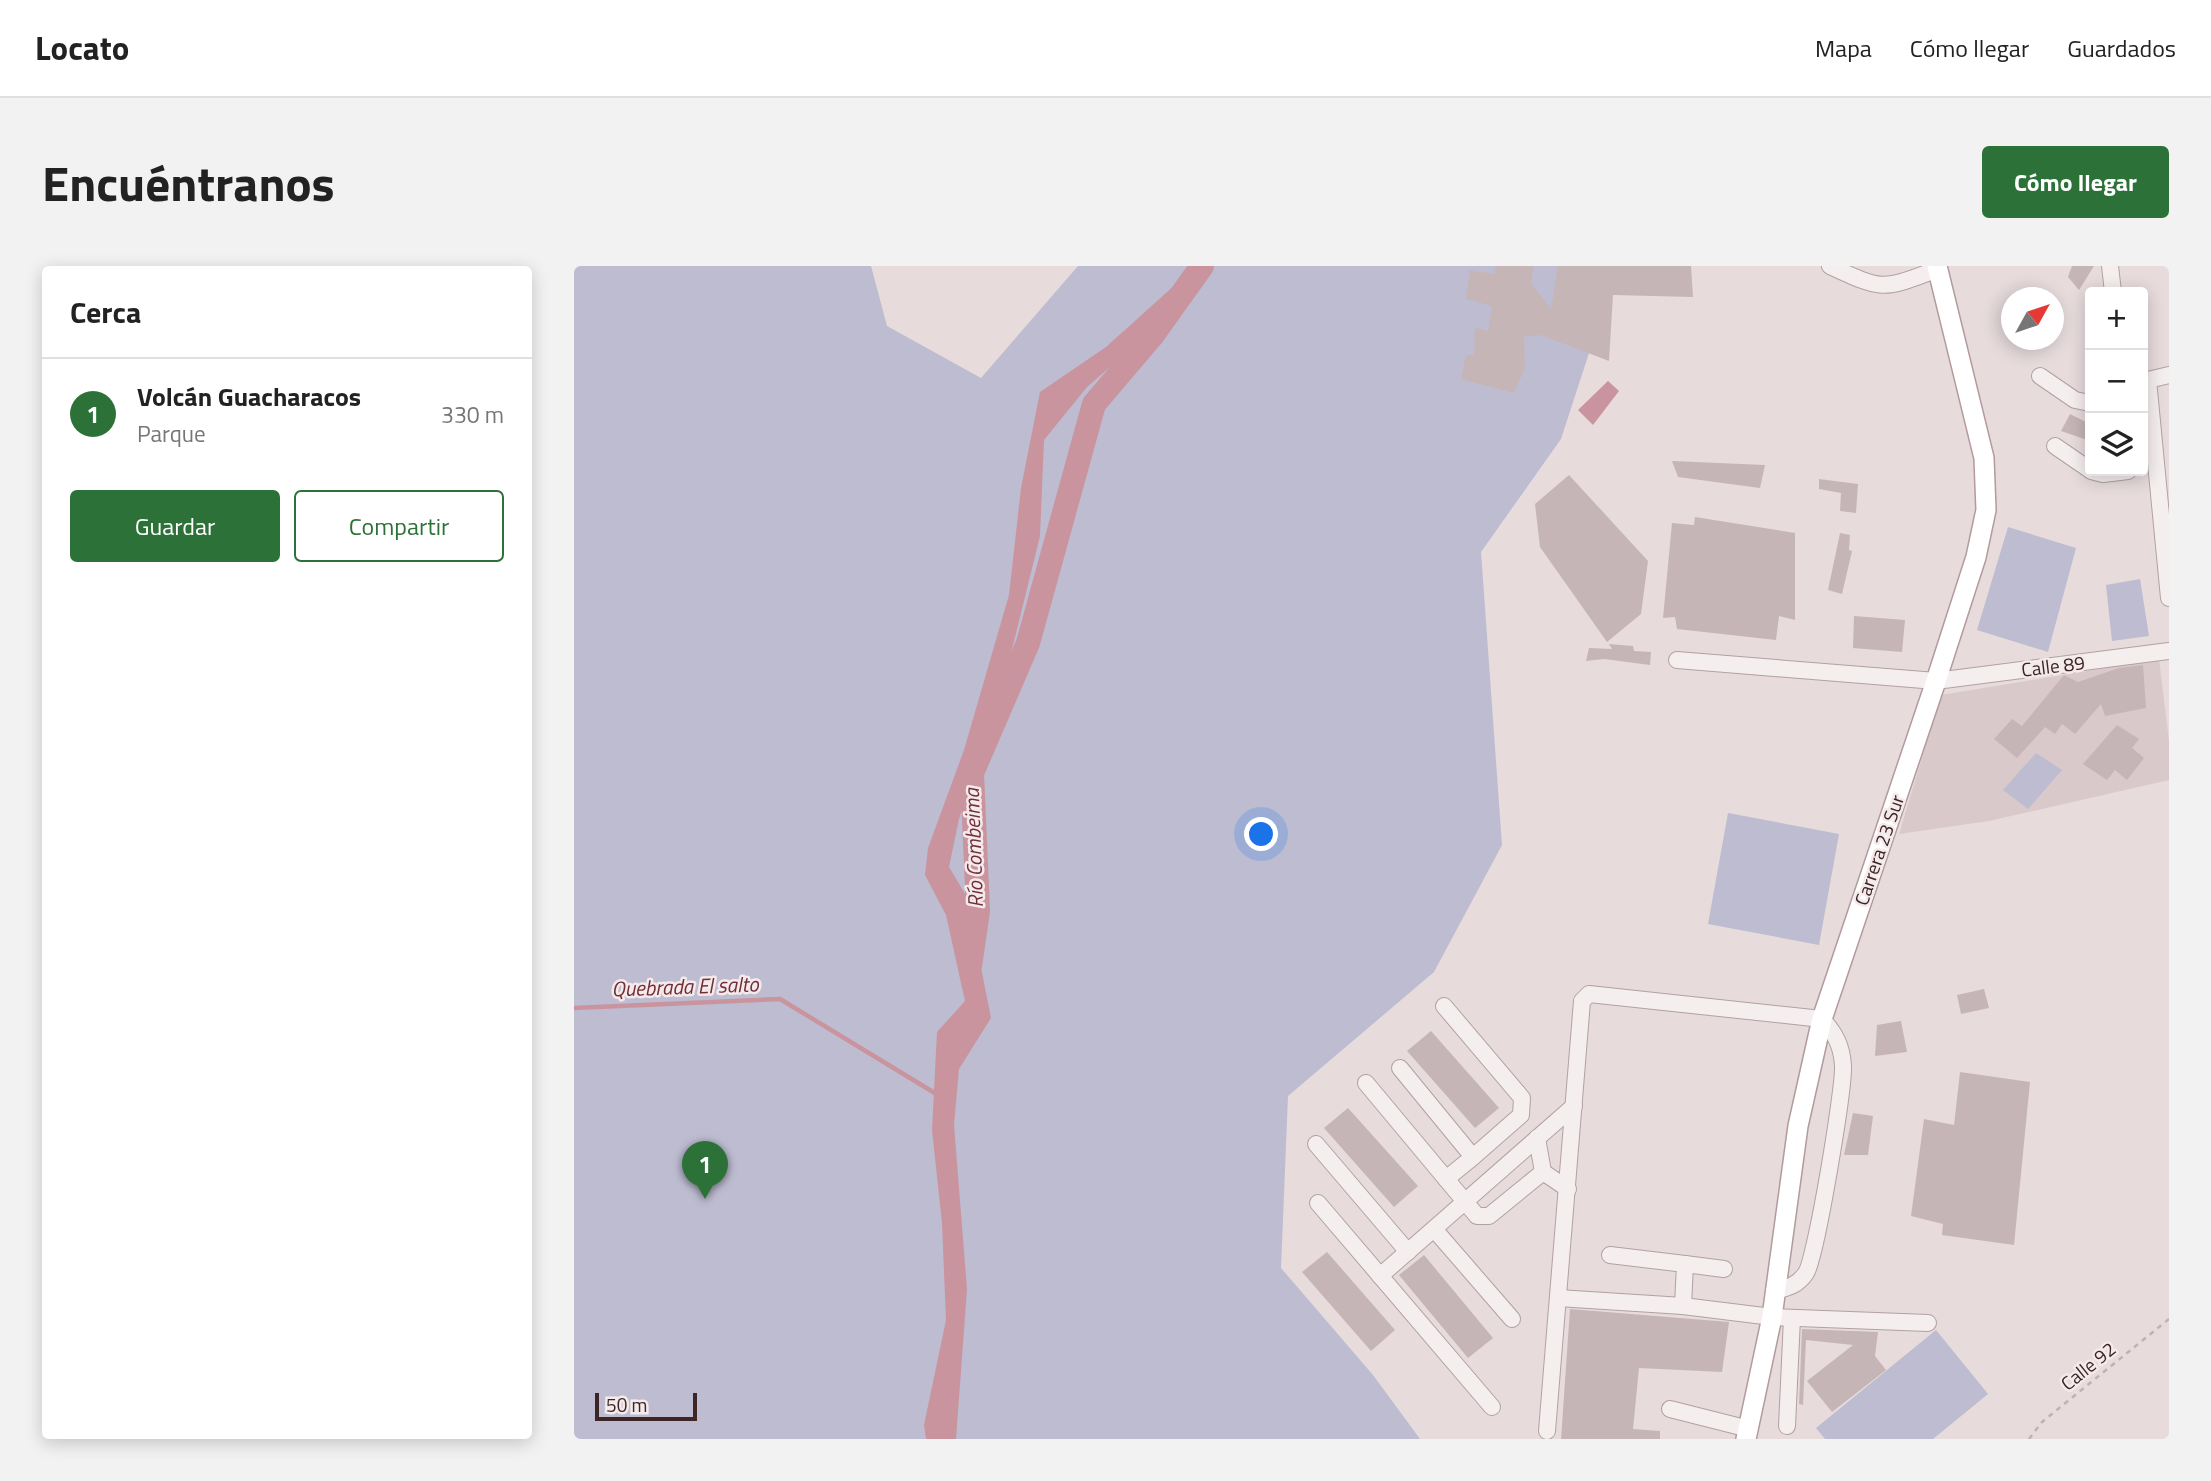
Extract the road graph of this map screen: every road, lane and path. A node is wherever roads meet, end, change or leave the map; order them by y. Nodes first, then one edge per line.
1 (1830, 266) edge
2 (2110, 266) edge
3 (1937, 268) edge
4 (2112, 287) edge
5 (2169, 375) edge
6 (2040, 376) dead end
7 (2148, 382) edge
8 (2085, 403) edge
9 (2146, 413) edge
10 (2055, 446) dead end
11 (2085, 467) edge
12 (2149, 468) edge
13 (2169, 598) edge
14 (2169, 651) edge
15 (1677, 660) dead end
16 (1936, 681) junction
17 (1444, 1006) dead end
18 (1822, 1018) junction
19 (1400, 1068) dead end
20 (1366, 1083) dead end
21 (1574, 1106) junction
22 (1537, 1139) junction
23 (1315, 1144) dead end
24 (1473, 1157) junction
25 (1543, 1172) junction
26 (1446, 1179) junction
27 (1569, 1189) junction
28 (1465, 1202) junction
29 (1318, 1203) dead end
30 (1434, 1229) junction
31 (1408, 1252) junction
32 (1610, 1255) dead end
33 (1685, 1264) junction
34 (1724, 1269) dead end
35 (1380, 1276) junction
36 (1774, 1291) junction
37 (1558, 1298) junction
38 (1682, 1306) junction
39 (1772, 1317) junction
40 (1792, 1318) junction
41 (1512, 1319) dead end
42 (2169, 1319) edge
43 (1928, 1323) dead end
44 (1492, 1407) dead end
45 (1670, 1409) dead end
46 (1787, 1426) dead end
47 (1547, 1431) dead end
48 (1747, 1434) edge
49 (2029, 1439) edge

1 - 3 street
2 - 4 street
3 - 16 main road, Carrera 23 Sur
5 - 7 street
6 - 8 street
9 - 12 street
10 - 11 street
12 - 13 street
14 - 16 street, Calle 89
15 - 16 street, Calle 89
16 - 18 main road, Carrera 23 Sur
17 - 24 street
18 - 21 street
18 - 36 main road, Carrera 23 Sur
18 - 36 street
19 - 24 street
20 - 26 street
21 - 22 street
21 - 27 street
22 - 25 street
22 - 28 street
23 - 31 street
24 - 26 street
25 - 27 street
25 - 28 street
26 - 28 street
27 - 37 street
28 - 30 street
29 - 35 street
30 - 31 street
30 - 41 street
31 - 35 street
32 - 33 street
33 - 34 street
33 - 38 street
35 - 44 street
36 - 39 main road, Carrera 23 Sur
37 - 38 street
37 - 47 street
38 - 39 street
39 - 40 street
39 - 48 main road, Carrera 23 Sur
40 - 43 street
40 - 46 street
42 - 49 path, Calle 92
45 - 48 street

